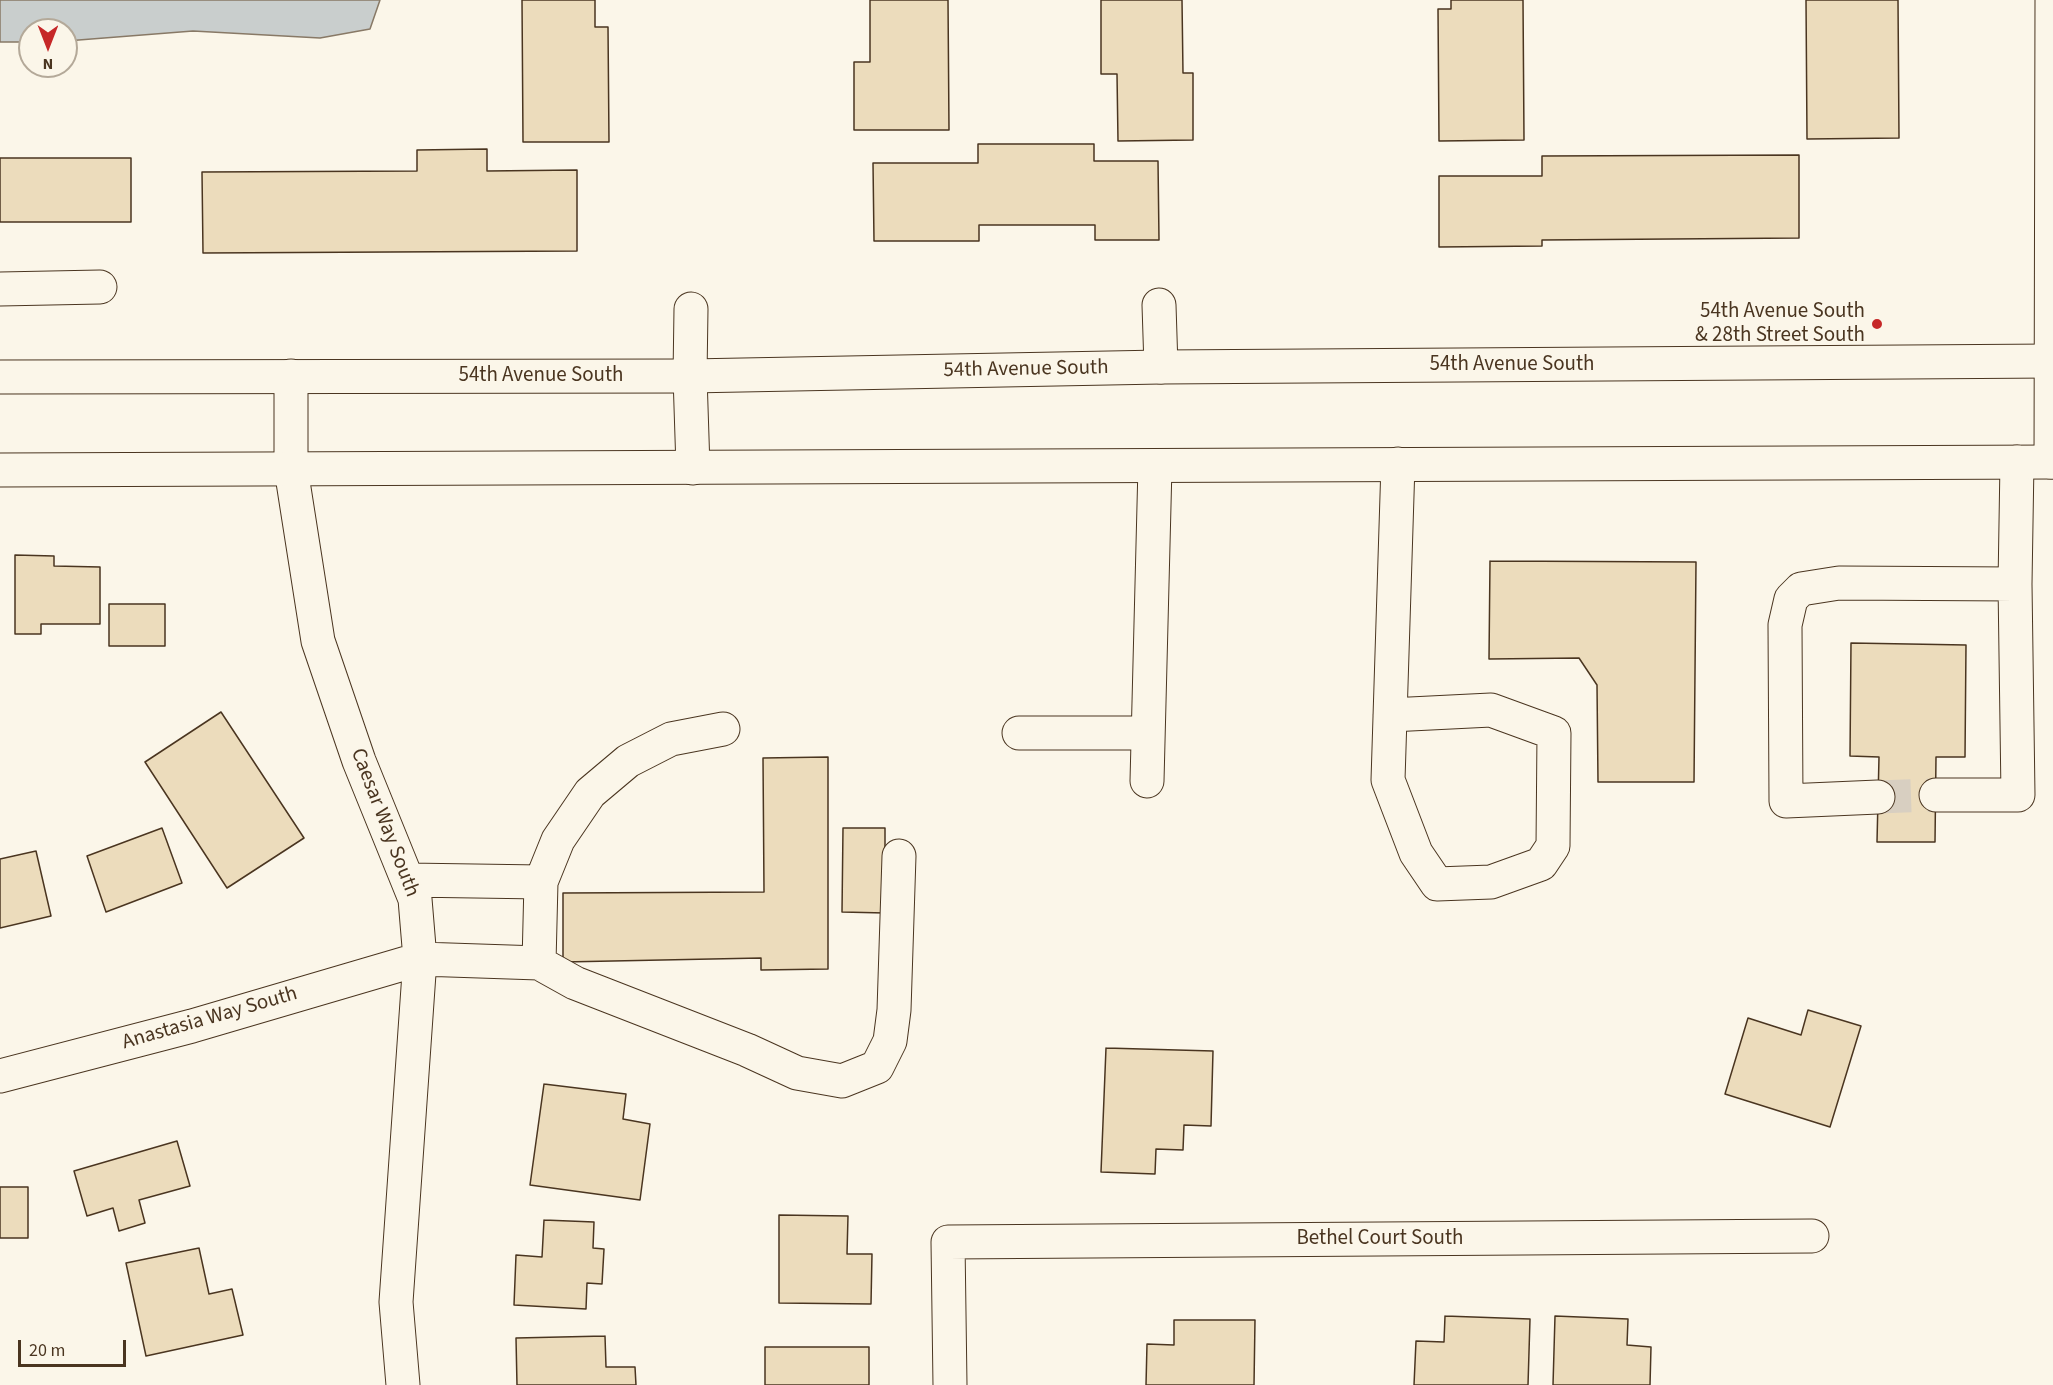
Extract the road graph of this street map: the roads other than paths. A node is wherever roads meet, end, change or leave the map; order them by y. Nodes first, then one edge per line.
1 (2052, 0) edge
2 (100, 287) dead end
3 (0, 289) edge
4 (1159, 305) dead end
5 (691, 309) dead end
6 (2053, 361) edge
7 (1161, 367) junction
8 (291, 376) junction
9 (690, 376) junction
10 (0, 377) edge
11 (2017, 462) junction
12 (2052, 462) edge
13 (1398, 464) junction
14 (1155, 466) junction
15 (693, 468) junction
16 (291, 469) junction
17 (0, 470) edge
18 (2016, 584) junction
19 (1390, 715) junction
20 (723, 729) dead end
21 (1019, 734) dead end
22 (1148, 734) junction
23 (1147, 781) dead end
24 (1936, 795) tunnel mouth
25 (1878, 797) tunnel mouth
26 (899, 856) dead end
27 (408, 880) junction
28 (541, 882) junction
29 (420, 959) junction
30 (539, 963) junction
31 (0, 1076) edge
32 (1812, 1236) dead end
33 (403, 1385) edge
34 (950, 1385) edge

1 - 6 main road
2 - 3 main road
4 - 7 main road
5 - 9 main road
6 - 7 main road, 54th Avenue South
6 - 12 main road
7 - 9 main road, 54th Avenue South
8 - 9 main road, 54th Avenue South
8 - 10 main road, 54th Avenue South
8 - 16 main road, Caesar Way South
9 - 15 main road
11 - 12 main road
11 - 13 main road
11 - 18 main road
13 - 14 main road
13 - 19 main road
14 - 15 main road
14 - 22 main road
15 - 16 main road
16 - 17 main road
16 - 27 main road, Caesar Way South
18 - 24 main road
18 - 25 main road
19 - 19 main road
20 - 28 main road
21 - 22 main road
22 - 23 main road
26 - 30 main road
27 - 28 main road
27 - 29 main road, Caesar Way South
28 - 30 main road
29 - 30 main road, Anastasia Way South
29 - 31 main road, Anastasia Way South
29 - 33 main road, Caesar Way South
32 - 34 main road, Bethel Court South

